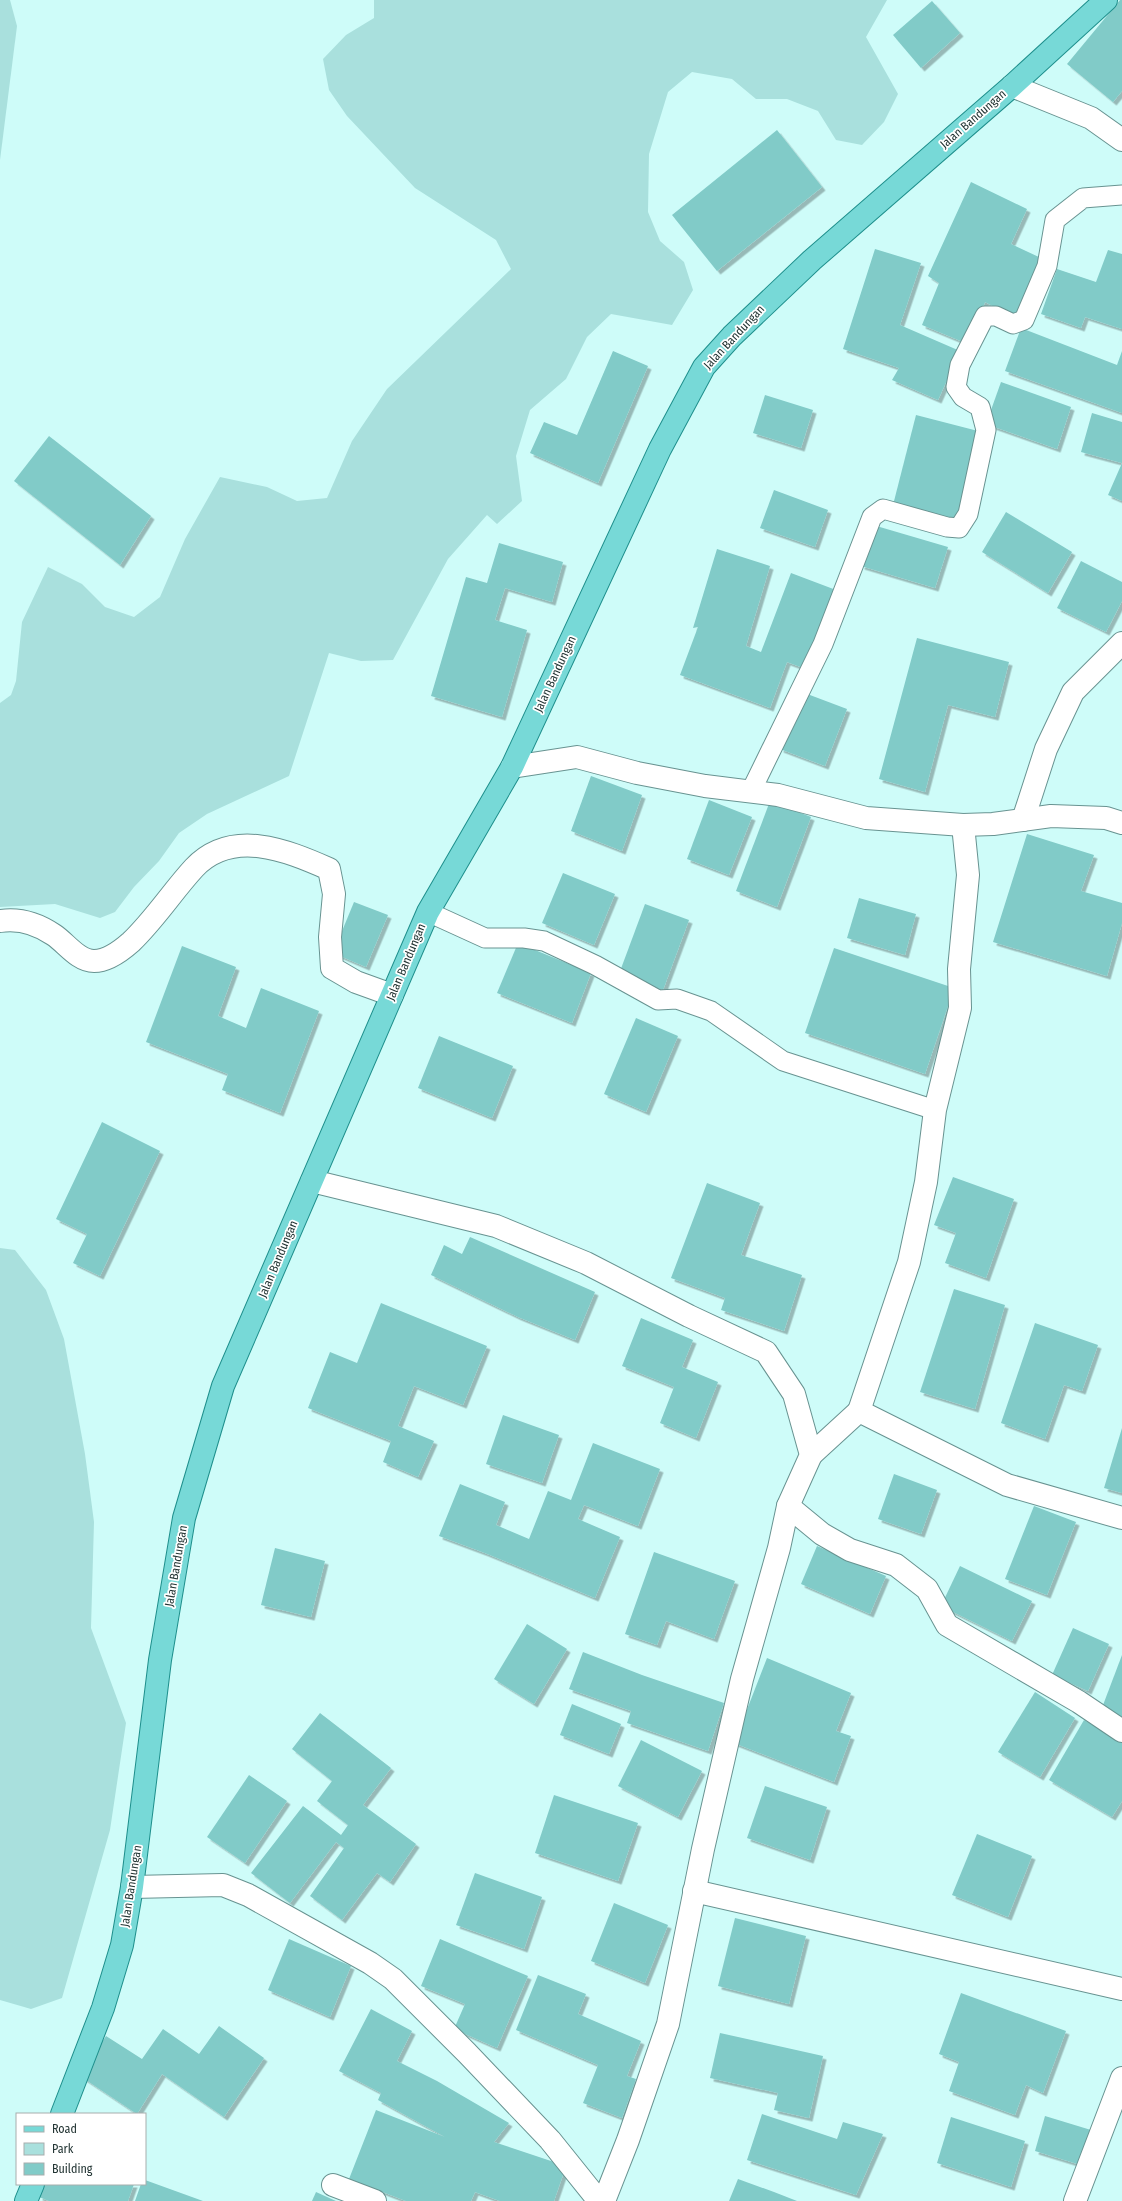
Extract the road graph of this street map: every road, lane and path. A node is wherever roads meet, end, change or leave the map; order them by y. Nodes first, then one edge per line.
1 (1106, 0) edge
2 (1012, 86) junction
3 (1122, 140) edge
4 (1122, 195) edge
5 (1122, 643) edge
6 (512, 766) junction
7 (751, 791) junction
8 (1023, 820) junction
9 (1122, 823) edge
10 (963, 825) junction
11 (428, 912) junction
12 (0, 921) edge
13 (392, 995) junction
14 (935, 1110) junction
15 (312, 1182) junction
16 (859, 1411) junction
17 (811, 1454) junction
18 (788, 1506) junction
19 (1122, 1518) edge
20 (1122, 1731) edge
21 (132, 1887) junction
22 (694, 1891) junction
23 (1122, 1989) edge
24 (1122, 2078) edge
25 (62, 2113) edge
26 (33, 2185) edge
27 (333, 2185) dead end
28 (26, 2201) edge
29 (374, 2201) edge
30 (599, 2201) edge
31 (604, 2201) edge
32 (1075, 2201) edge

1 - 2 main road, Jalan Bandungan
2 - 3 street
2 - 6 main road, Jalan Bandungan
4 - 7 lane
5 - 8 street
6 - 7 street
6 - 11 main road, Jalan Bandungan
7 - 10 street
8 - 9 street
8 - 10 street
10 - 14 street
11 - 13 main road, Jalan Bandungan
11 - 14 lane
12 - 13 street
13 - 15 main road, Jalan Bandungan
14 - 16 street
15 - 17 street
15 - 21 main road, Jalan Bandungan
16 - 17 street
16 - 19 street
17 - 18 street
18 - 20 street
18 - 22 street
21 - 25 main road, Jalan Bandungan
21 - 30 street
22 - 23 street
22 - 31 street
24 - 32 street
26 - 28 main road
27 - 29 street

